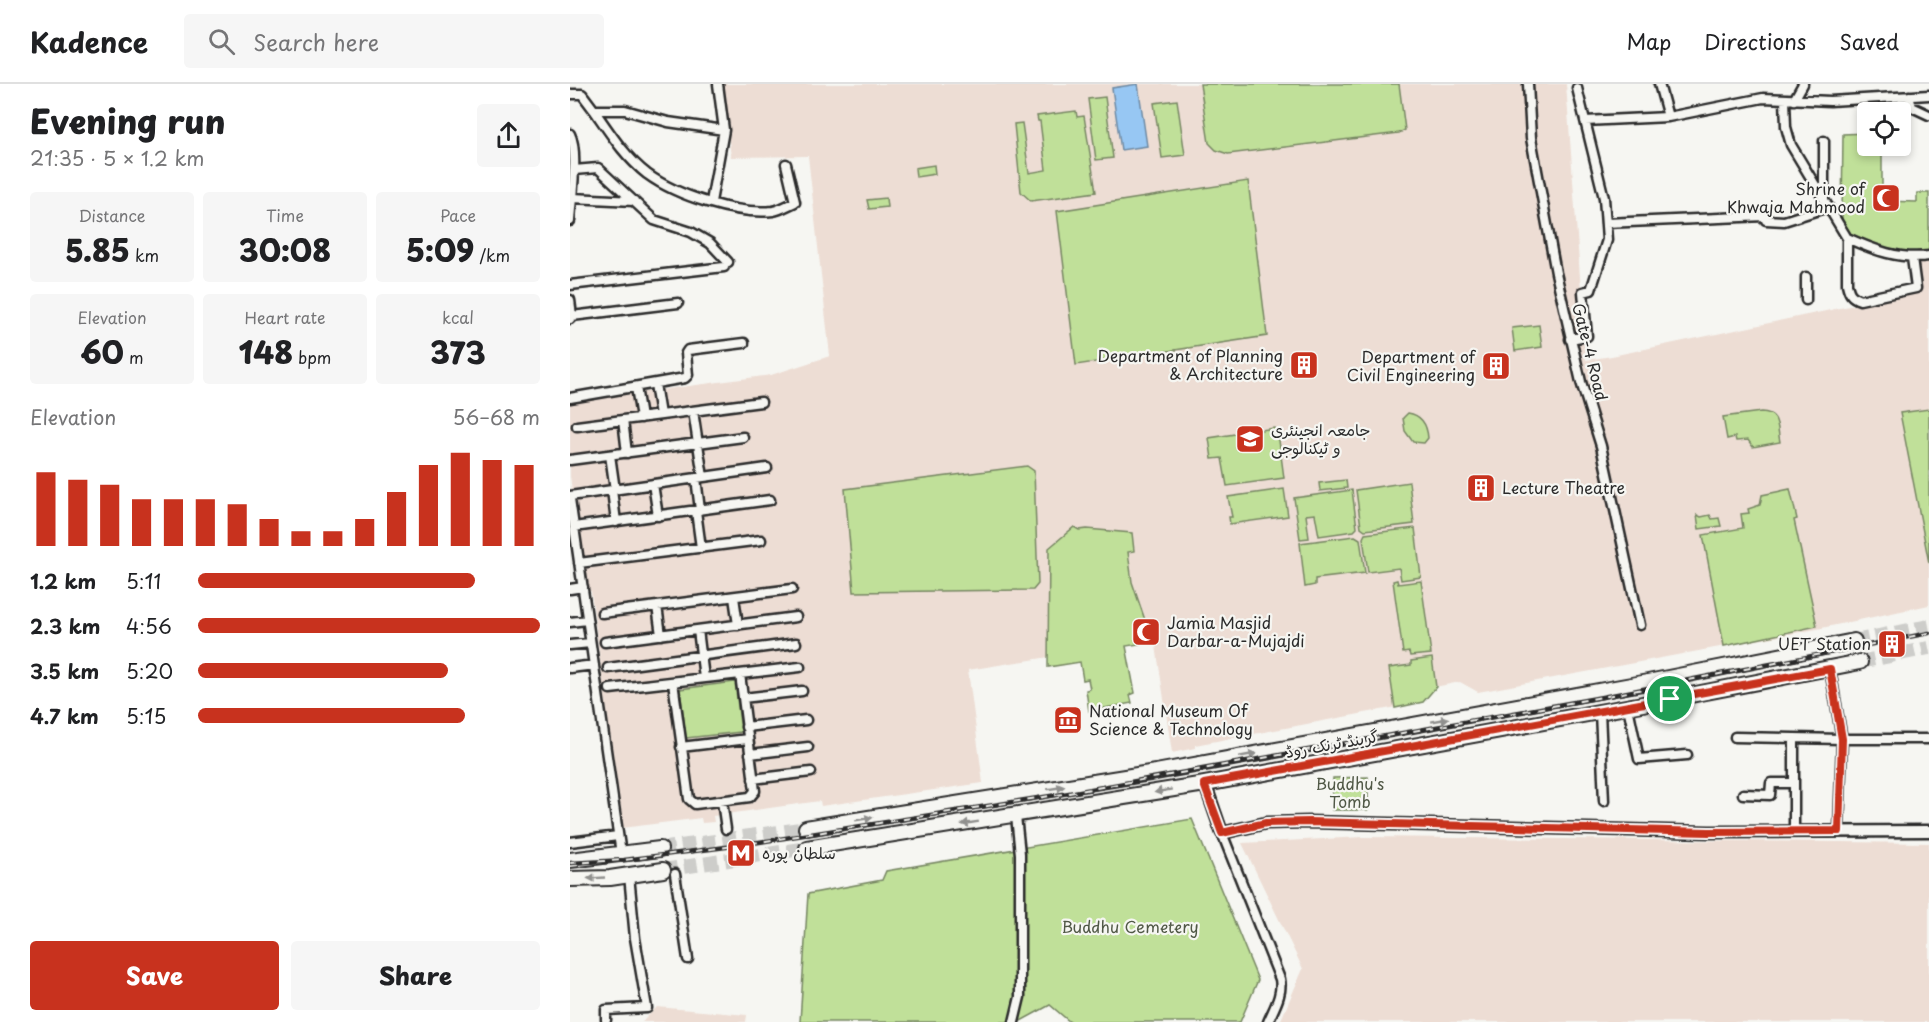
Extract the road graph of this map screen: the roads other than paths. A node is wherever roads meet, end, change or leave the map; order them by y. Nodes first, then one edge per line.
1 (718, 84) edge
2 (1528, 84) edge
3 (1659, 84) edge
4 (1803, 84) edge
5 (1923, 84) edge
6 (1577, 88) dead end
7 (570, 94) edge
8 (1926, 95) edge
9 (1909, 96) junction
10 (1790, 100) junction
11 (594, 110) junction
12 (1929, 115) edge
13 (1668, 117) junction
14 (1585, 121) junction
15 (724, 130) junction
16 (570, 134) edge
17 (1824, 141) dead end
18 (786, 164) dead end
19 (574, 170) junction
20 (572, 198) junction
21 (634, 201) junction
22 (711, 202) junction
23 (1826, 203) junction
24 (570, 221) edge
25 (1606, 222) junction
26 (1847, 238) junction
27 (1929, 256) edge
28 (1912, 258) junction
29 (1806, 277) dead end
30 (570, 285) edge
31 (570, 300) edge
32 (1806, 300) dead end
33 (678, 303) dead end
34 (571, 318) edge
35 (1570, 339) junction
36 (744, 343) dead end
37 (655, 384) junction
38 (636, 387) junction
39 (570, 398) edge
40 (761, 402) dead end
41 (693, 411) junction
42 (660, 415) junction
43 (641, 418) junction
44 (623, 420) junction
45 (577, 426) dead end
46 (743, 436) dead end
47 (698, 443) junction
48 (627, 453) junction
49 (610, 455) junction
50 (570, 460) edge
51 (767, 468) dead end
52 (699, 478) junction
53 (653, 484) junction
54 (613, 490) junction
55 (570, 497) edge
56 (770, 500) dead end
57 (698, 510) junction
58 (658, 516) junction
59 (616, 522) junction
60 (574, 527) junction
61 (573, 540) edge
62 (761, 540) dead end
63 (701, 548) junction
64 (579, 563) junction
65 (583, 587) junction
66 (570, 589) edge
67 (792, 589) dead end
68 (734, 597) junction
69 (657, 606) junction
70 (602, 614) dead end
71 (796, 617) dead end
72 (587, 620) junction
73 (570, 622) edge
74 (738, 625) junction
75 (1640, 625) dead end
76 (698, 630) junction
77 (661, 635) junction
78 (1854, 641) tunnel mouth
79 (605, 642) dead end
80 (591, 643) junction
81 (796, 643) dead end
82 (570, 645) edge
83 (702, 656) junction
84 (1860, 662) tunnel mouth
85 (594, 664) junction
86 (800, 667) dead end
87 (570, 668) edge
88 (608, 668) dead end
89 (1830, 669) junction
90 (740, 674) junction
91 (704, 678) junction
92 (1668, 678) junction
93 (673, 682) junction
94 (610, 689) dead end
95 (802, 691) dead end
96 (743, 698) junction
97 (1670, 699) junction
98 (1628, 707) junction
99 (1600, 712) junction
100 (806, 720) dead end
101 (746, 728) junction
102 (1735, 737) dead end
103 (1794, 738) junction
104 (1929, 738) edge
105 (748, 739) junction
106 (1842, 739) junction
107 (681, 747) junction
108 (808, 747) dead end
109 (750, 754) junction
110 (1687, 755) dead end
111 (811, 772) dead end
112 (753, 779) junction
113 (1794, 783) junction
114 (1204, 784) junction
115 (1743, 794) dead end
116 (722, 801) junction
117 (1604, 801) dead end
118 (1016, 816) junction
119 (806, 828) tunnel mouth
120 (726, 829) tunnel mouth
121 (1794, 831) junction
122 (1839, 831) junction
123 (1929, 831) edge
124 (1222, 833) junction
125 (618, 836) junction
126 (570, 842) edge
127 (807, 848) tunnel mouth
128 (660, 849) tunnel mouth
129 (621, 854) junction
130 (570, 860) edge
131 (669, 872) joint
132 (629, 875) junction
133 (570, 879) edge
134 (688, 959) dead end
135 (606, 1020) dead end
136 (1017, 1020) edge
137 (1268, 1022) edge

1 - 15 street
2 - 35 street, Gate-4 Road
3 - 13 street
4 - 10 street
5 - 8 street
6 - 14 street
7 - 11 street
8 - 9 street
9 - 10 street
9 - 12 street
10 - 13 street
10 - 23 street
11 - 15 street
11 - 22 street
13 - 14 street
14 - 25 street
15 - 22 street
16 - 19 street
17 - 23 street
18 - 22 street
19 - 20 street
19 - 21 street
20 - 21 street
20 - 24 street
21 - 30 street
23 - 25 street
23 - 26 street
25 - 35 street
26 - 28 street
26 - 28 street
27 - 28 street
29 - 32 street
31 - 34 street
33 - 34 street
35 - 75 street, Gate-4 Road
36 - 37 street
37 - 38 street
37 - 42 street
38 - 39 street
38 - 43 street
40 - 41 street
41 - 42 street
41 - 47 street
42 - 43 street
43 - 44 street
44 - 45 street
44 - 48 street
46 - 47 street
47 - 48 street
47 - 52 street
48 - 49 street
49 - 50 street
49 - 54 street
51 - 52 street
52 - 53 street
52 - 57 street
53 - 54 street
53 - 58 street
54 - 55 street
54 - 59 street
55 - 60 street
56 - 57 street
57 - 58 street
57 - 63 street
58 - 59 street
59 - 60 street
60 - 61 street
61 - 64 street
62 - 63 street
63 - 64 street
64 - 65 street
65 - 66 street
65 - 72 street
67 - 68 street
68 - 69 street
68 - 74 street
69 - 70 street
69 - 77 street
71 - 74 street
72 - 73 street
72 - 80 street
74 - 76 street
76 - 77 street
76 - 83 street
77 - 79 street
78 - 92 main road, گرینڈ ٹرنک روڈ
80 - 82 street
80 - 85 street
81 - 83 street
83 - 88 street
83 - 91 street
84 - 89 main road, گرینڈ ٹرنک روڈ
85 - 87 street
85 - 125 street
86 - 90 street
89 - 97 main road, گرینڈ ٹرنک روڈ
89 - 106 street
90 - 91 street
90 - 96 street
91 - 93 street
92 - 97 main road
119 -> 92 main road, گرینڈ ٹرنک روڈ
93 - 94 street
93 - 107 street
95 - 96 street
96 - 101 street
97 - 98 main road, گرینڈ ٹرنک روڈ
98 - 99 main road, گرینڈ ٹرنک روڈ
98 - 110 street
99 - 114 main road, گرینڈ ٹرنک روڈ
99 - 117 street
100 - 101 street
101 - 105 street
102 - 103 street
103 - 106 street
103 - 113 street
104 - 106 street
105 - 107 street
105 - 109 street
106 - 122 street
107 - 116 street
108 - 109 street
109 - 112 street
111 - 112 street
112 - 116 street
113 - 115 street
113 - 121 street
114 -> 118 main road, گرینڈ ٹرنک روڈ
114 - 124 street
116 - 120 street
118 -> 127 main road, گرینڈ ٹرنک روڈ
118 - 136 street
121 - 122 street
121 - 124 street
122 - 123 street
124 - 137 street
125 - 126 street
125 - 129 street
128 - 129 main road
129 - 130 main road
131 - 132 main road
131 - 134 street
132 -> 133 main road
132 - 135 street

